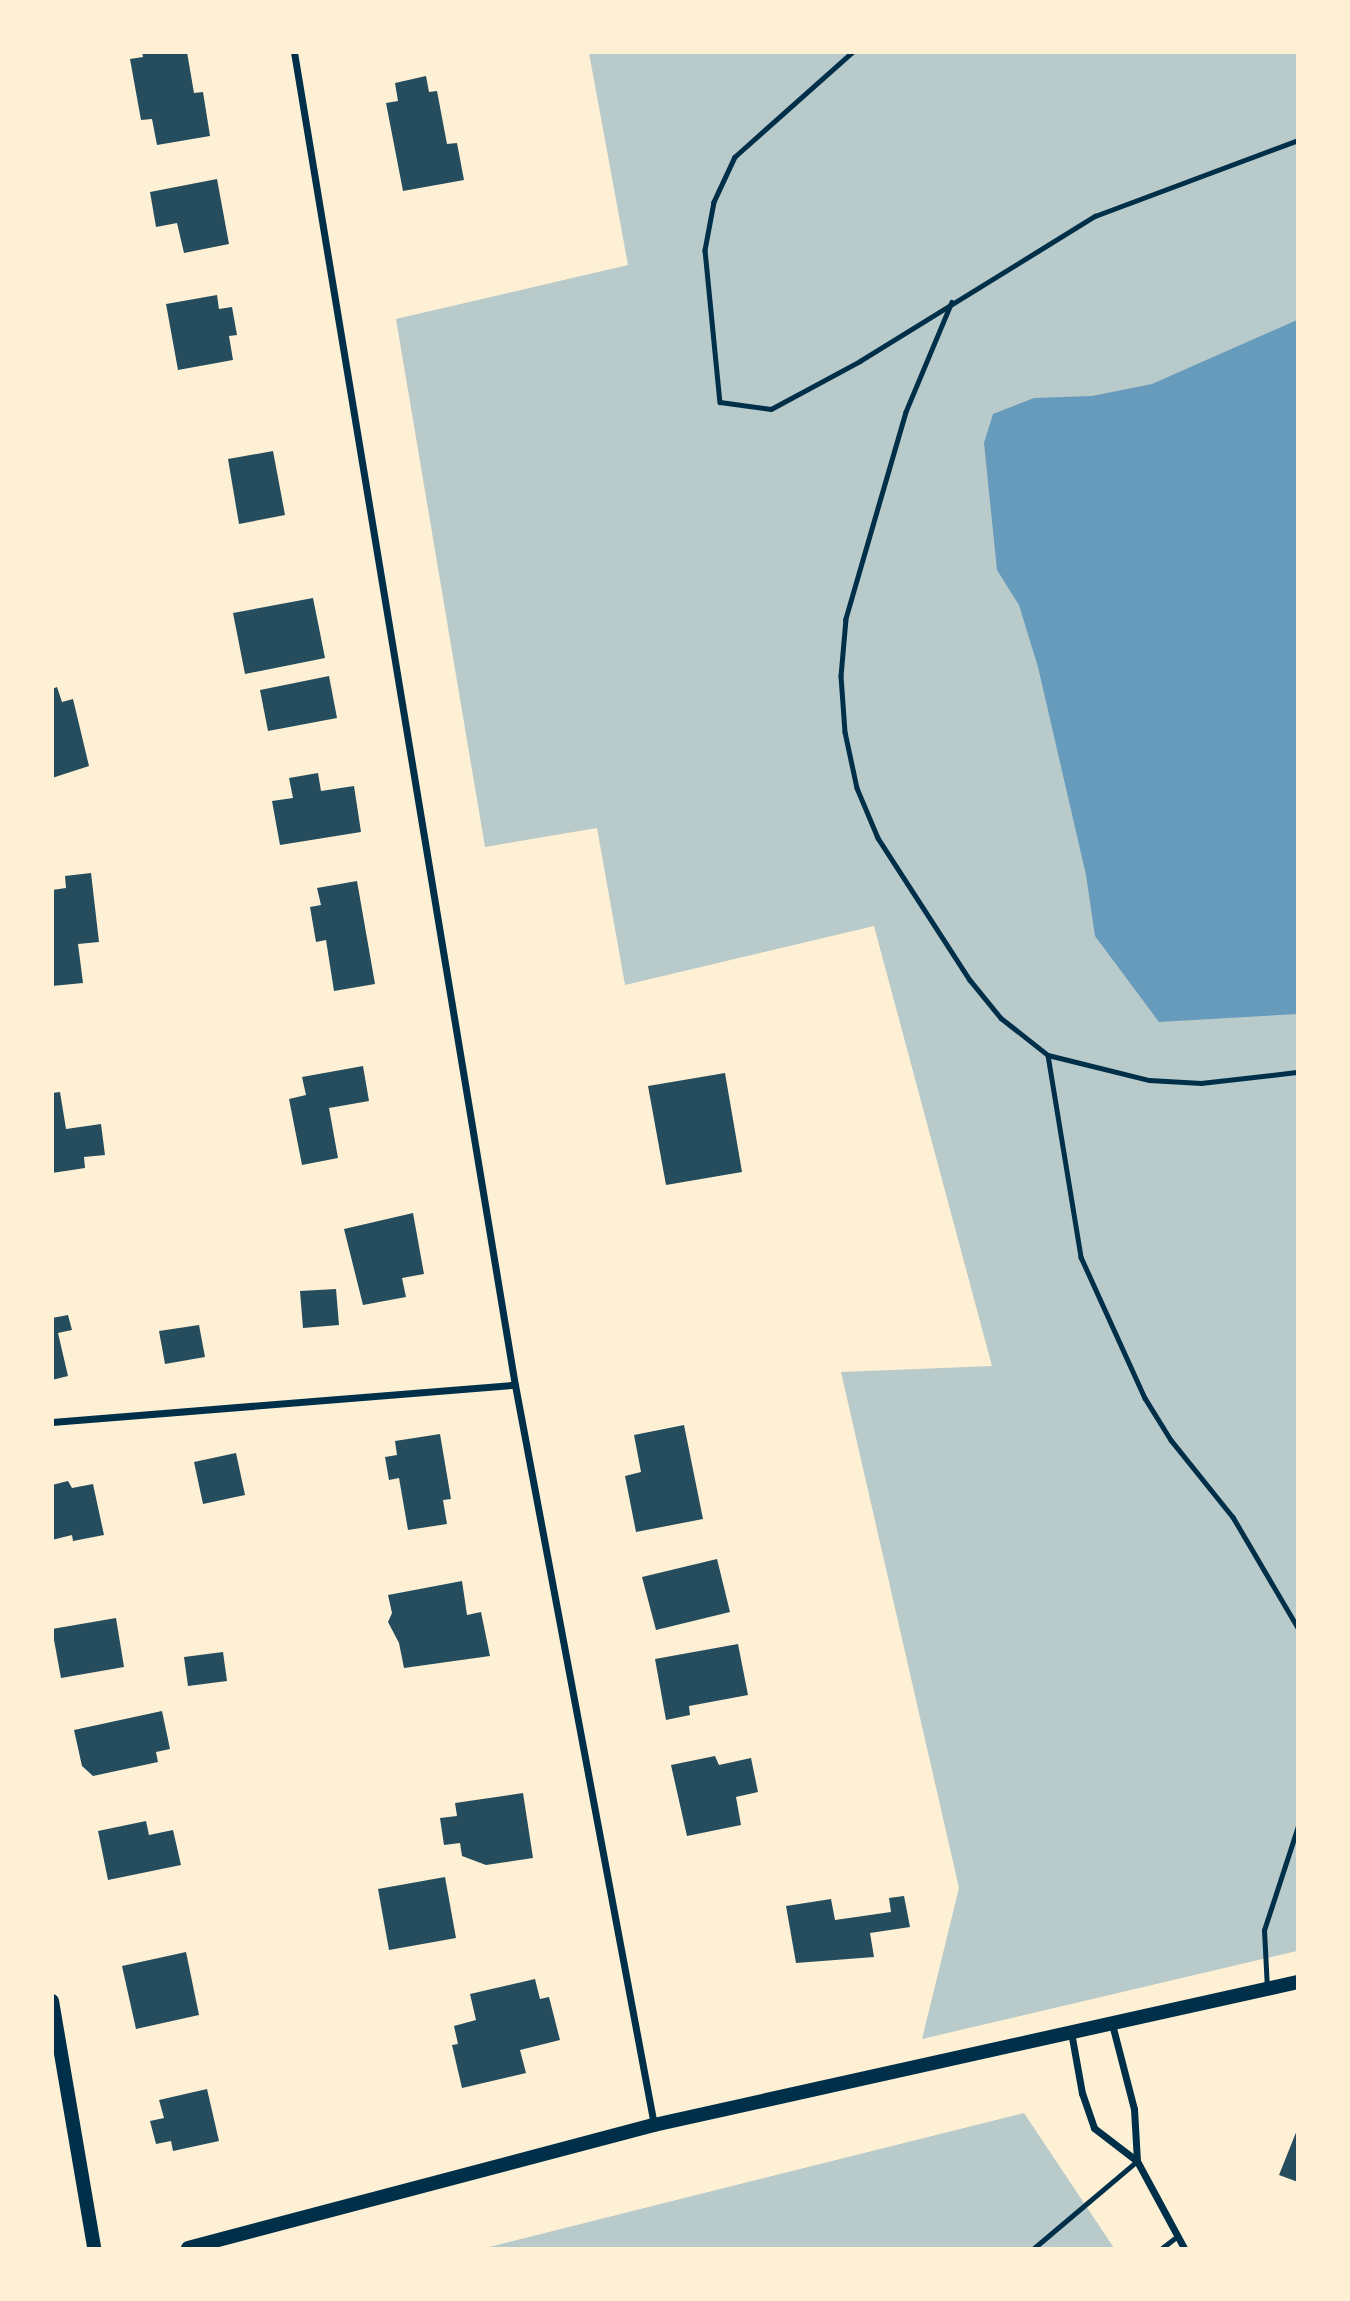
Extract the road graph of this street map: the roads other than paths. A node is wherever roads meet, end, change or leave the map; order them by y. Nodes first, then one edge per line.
1 (295, 52) edge
2 (514, 1385) junction
3 (52, 1422) edge
4 (1297, 1826) edge
5 (1297, 1982) edge
6 (1267, 1989) junction
7 (52, 2001) edge
8 (1112, 2024) junction
9 (1071, 2032) junction
10 (654, 2126) junction
11 (1137, 2161) junction
12 (1176, 2237) junction
13 (94, 2249) edge
14 (187, 2249) edge
15 (1034, 2249) edge
16 (1162, 2249) edge
17 (1184, 2249) edge

1 - 2 street
2 - 3 street
2 - 10 street
4 - 6 lane
5 - 6 main road
6 - 8 main road
7 - 13 main road
8 - 9 main road
8 - 11 street
9 - 10 main road
9 - 11 street
10 - 14 main road
11 - 12 street
11 - 15 lane
12 - 16 lane
12 - 17 street

